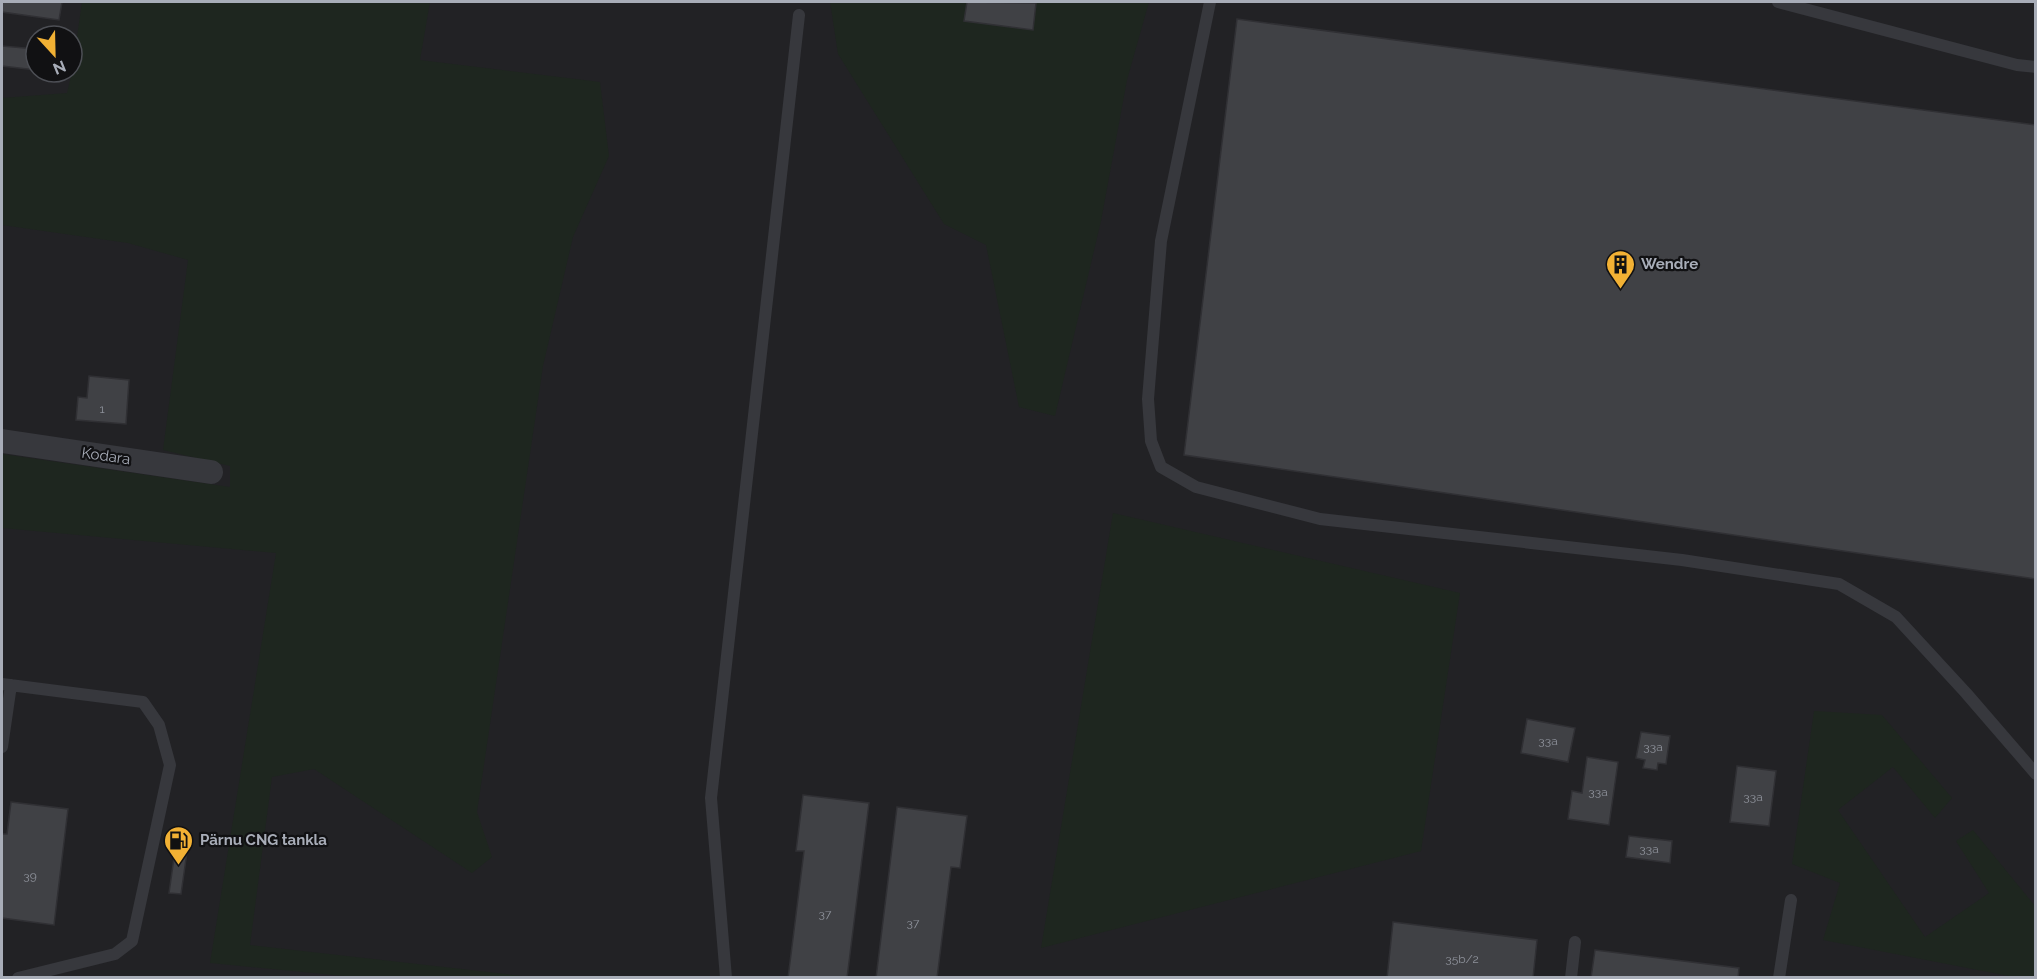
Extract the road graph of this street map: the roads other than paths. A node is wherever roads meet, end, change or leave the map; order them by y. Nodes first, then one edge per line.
1 (1209, 2) edge
2 (1778, 2) edge
3 (799, 15) dead end
4 (2036, 67) edge
5 (2, 441) edge
6 (211, 472) dead end
7 (6, 685) edge
8 (2, 747) edge
9 (2036, 774) edge
10 (1791, 900) dead end
11 (1575, 942) dead end
12 (18, 978) edge
13 (726, 978) edge
14 (1571, 978) edge
15 (1779, 978) edge

1 - 9 lane
2 - 4 lane
3 - 13 lane
5 - 6 street, Kodara
7 - 8 lane
7 - 12 lane
10 - 15 lane
11 - 14 lane

